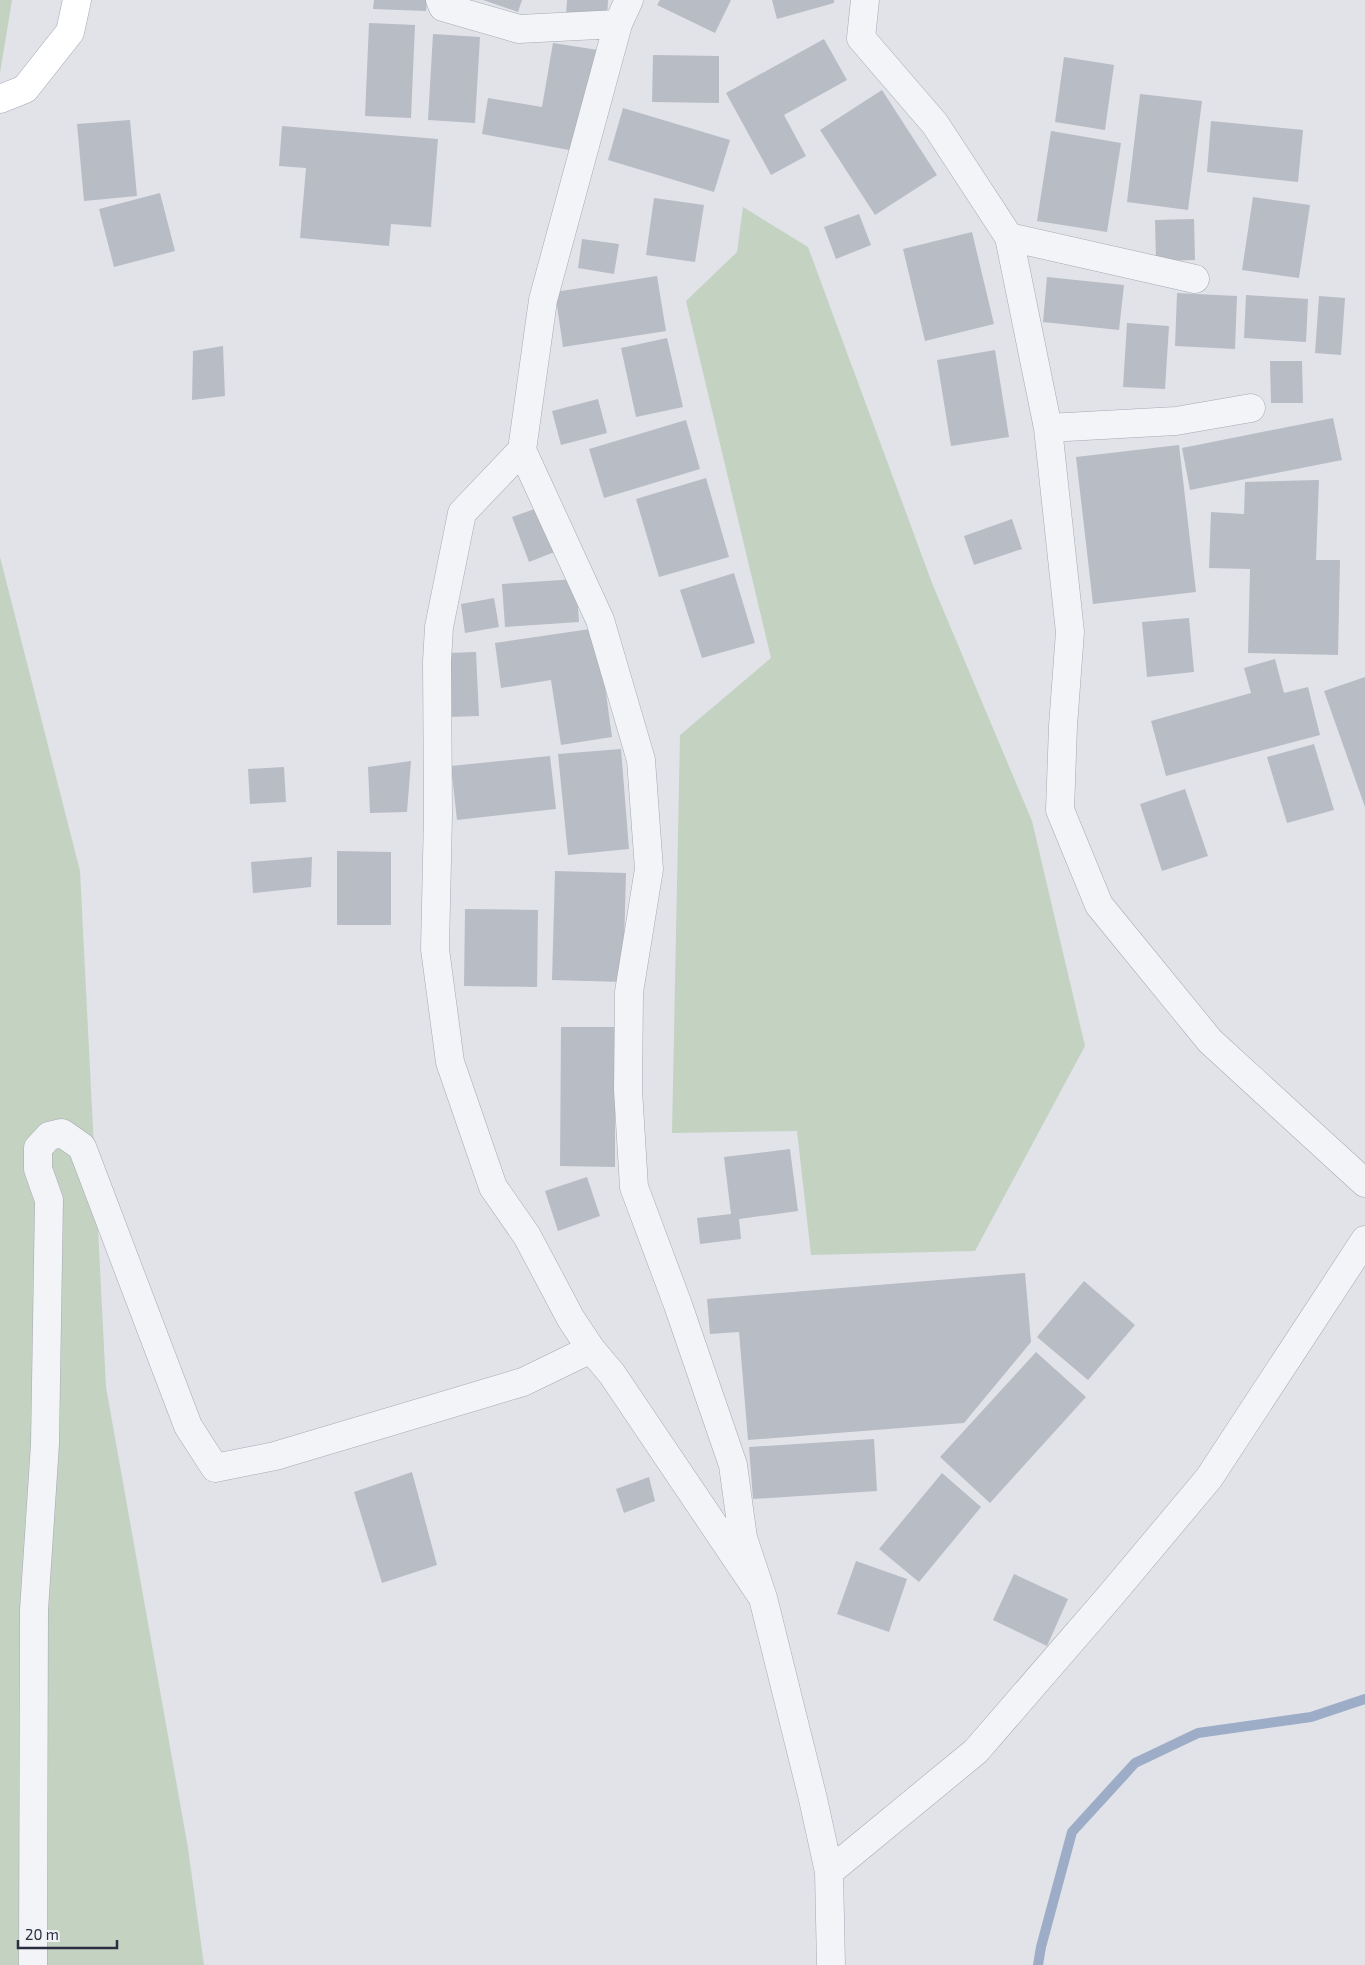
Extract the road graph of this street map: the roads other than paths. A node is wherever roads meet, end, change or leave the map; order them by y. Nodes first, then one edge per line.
1 (77, 0) edge
2 (440, 0) edge
3 (629, 0) edge
4 (865, 0) edge
5 (618, 24) junction
6 (0, 99) edge
7 (1009, 237) junction
8 (1195, 279) dead end
9 (1252, 408) dead end
10 (1048, 428) junction
11 (522, 450) junction
12 (1365, 1183) edge
13 (1365, 1240) edge
14 (591, 1350) junction
15 (763, 1598) junction
16 (829, 1872) junction
17 (34, 1965) edge
18 (831, 1965) edge

1 - 6 main road
2 - 5 street
3 - 5 street
4 - 7 street
5 - 11 street
7 - 8 street
7 - 10 street
9 - 10 street
10 - 12 street
11 - 14 street
11 - 15 street
13 - 16 street
14 - 15 street
14 - 17 street
15 - 16 street
16 - 18 street

